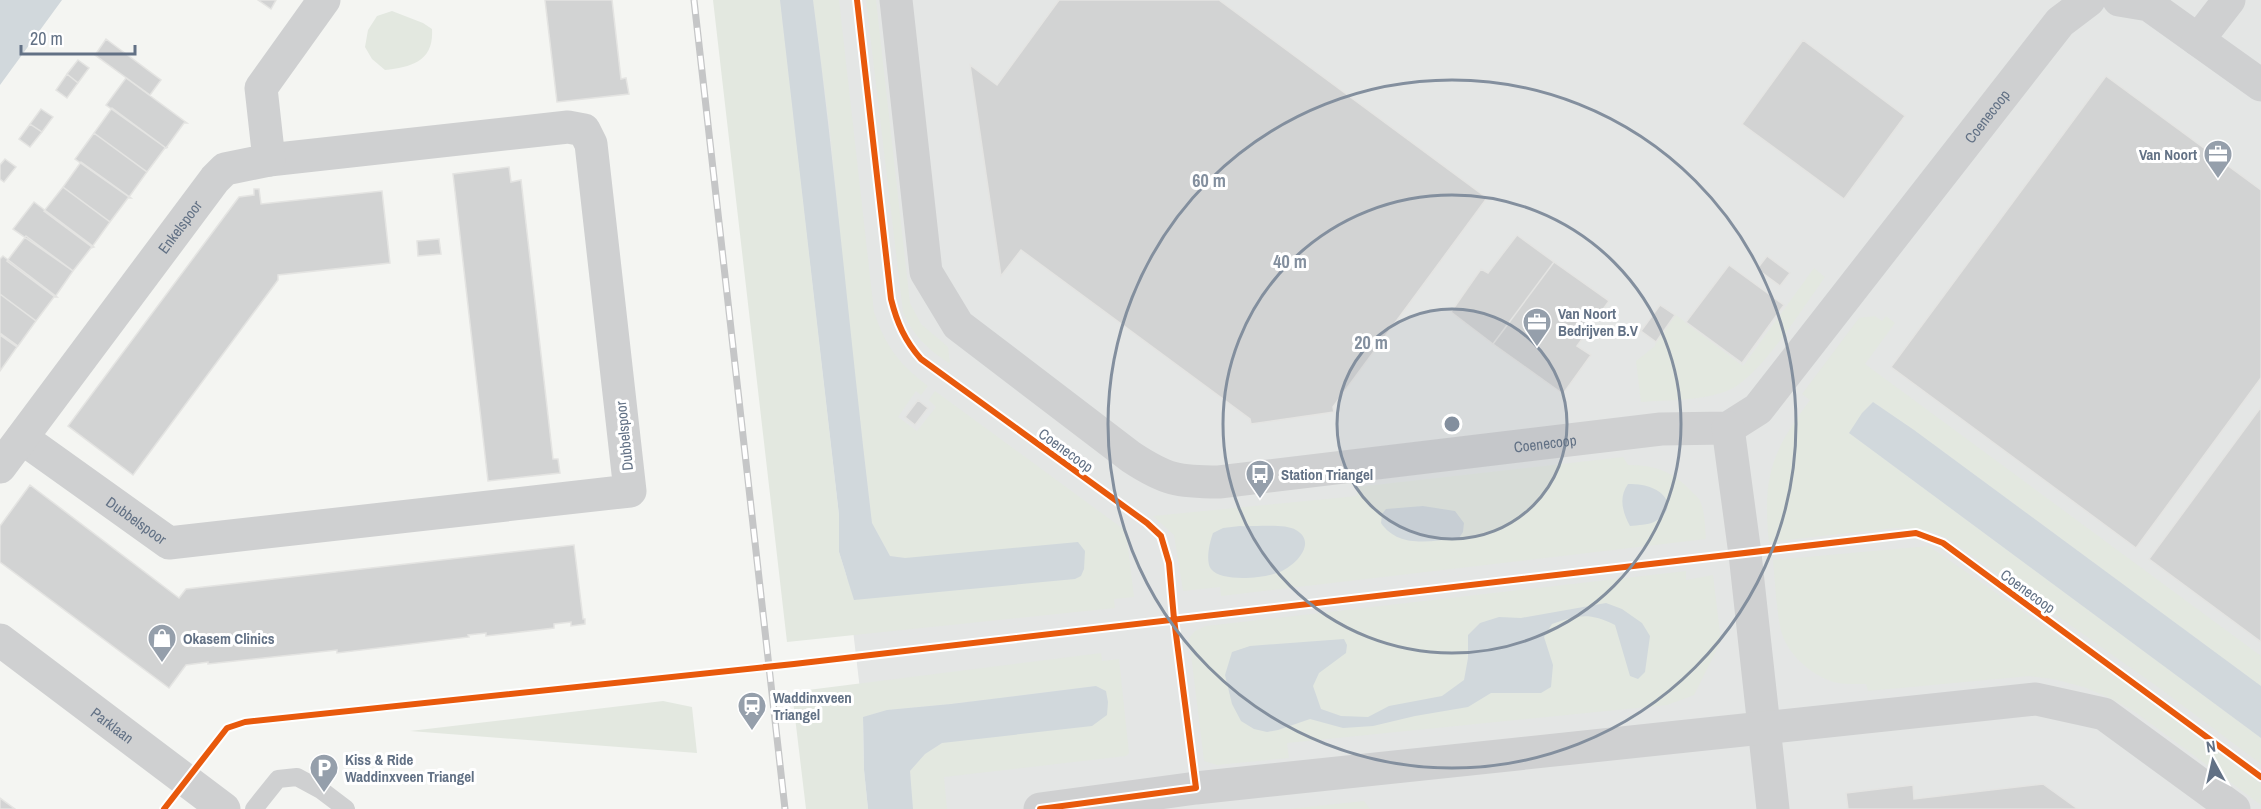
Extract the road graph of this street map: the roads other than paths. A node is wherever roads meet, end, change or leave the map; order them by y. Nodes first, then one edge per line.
1 (324, 0) edge
2 (896, 0) edge
3 (2089, 0) edge
4 (2119, 0) edge
5 (2229, 0) edge
6 (2198, 40) junction
7 (2261, 85) edge
8 (268, 160) junction
9 (1728, 428) junction
10 (22, 438) junction
11 (0, 467) edge
12 (0, 640) edge
13 (1764, 728) junction
14 (224, 809) edge
15 (254, 809) edge
16 (345, 809) edge
17 (1040, 809) edge
18 (1773, 809) edge
19 (2234, 809) edge

1 - 8 street
2 - 9 street, Coenecoop
3 - 9 street, Coenecoop
4 - 6 street
5 - 6 street
6 - 7 street
8 - 10 street, Enkelspoor
8 - 10 street, Dubbelspoor
9 - 13 street
10 - 11 street, Enkelspoor
12 - 14 street, Parklaan
13 - 17 street
13 - 18 street
13 - 19 street
15 - 16 lane

